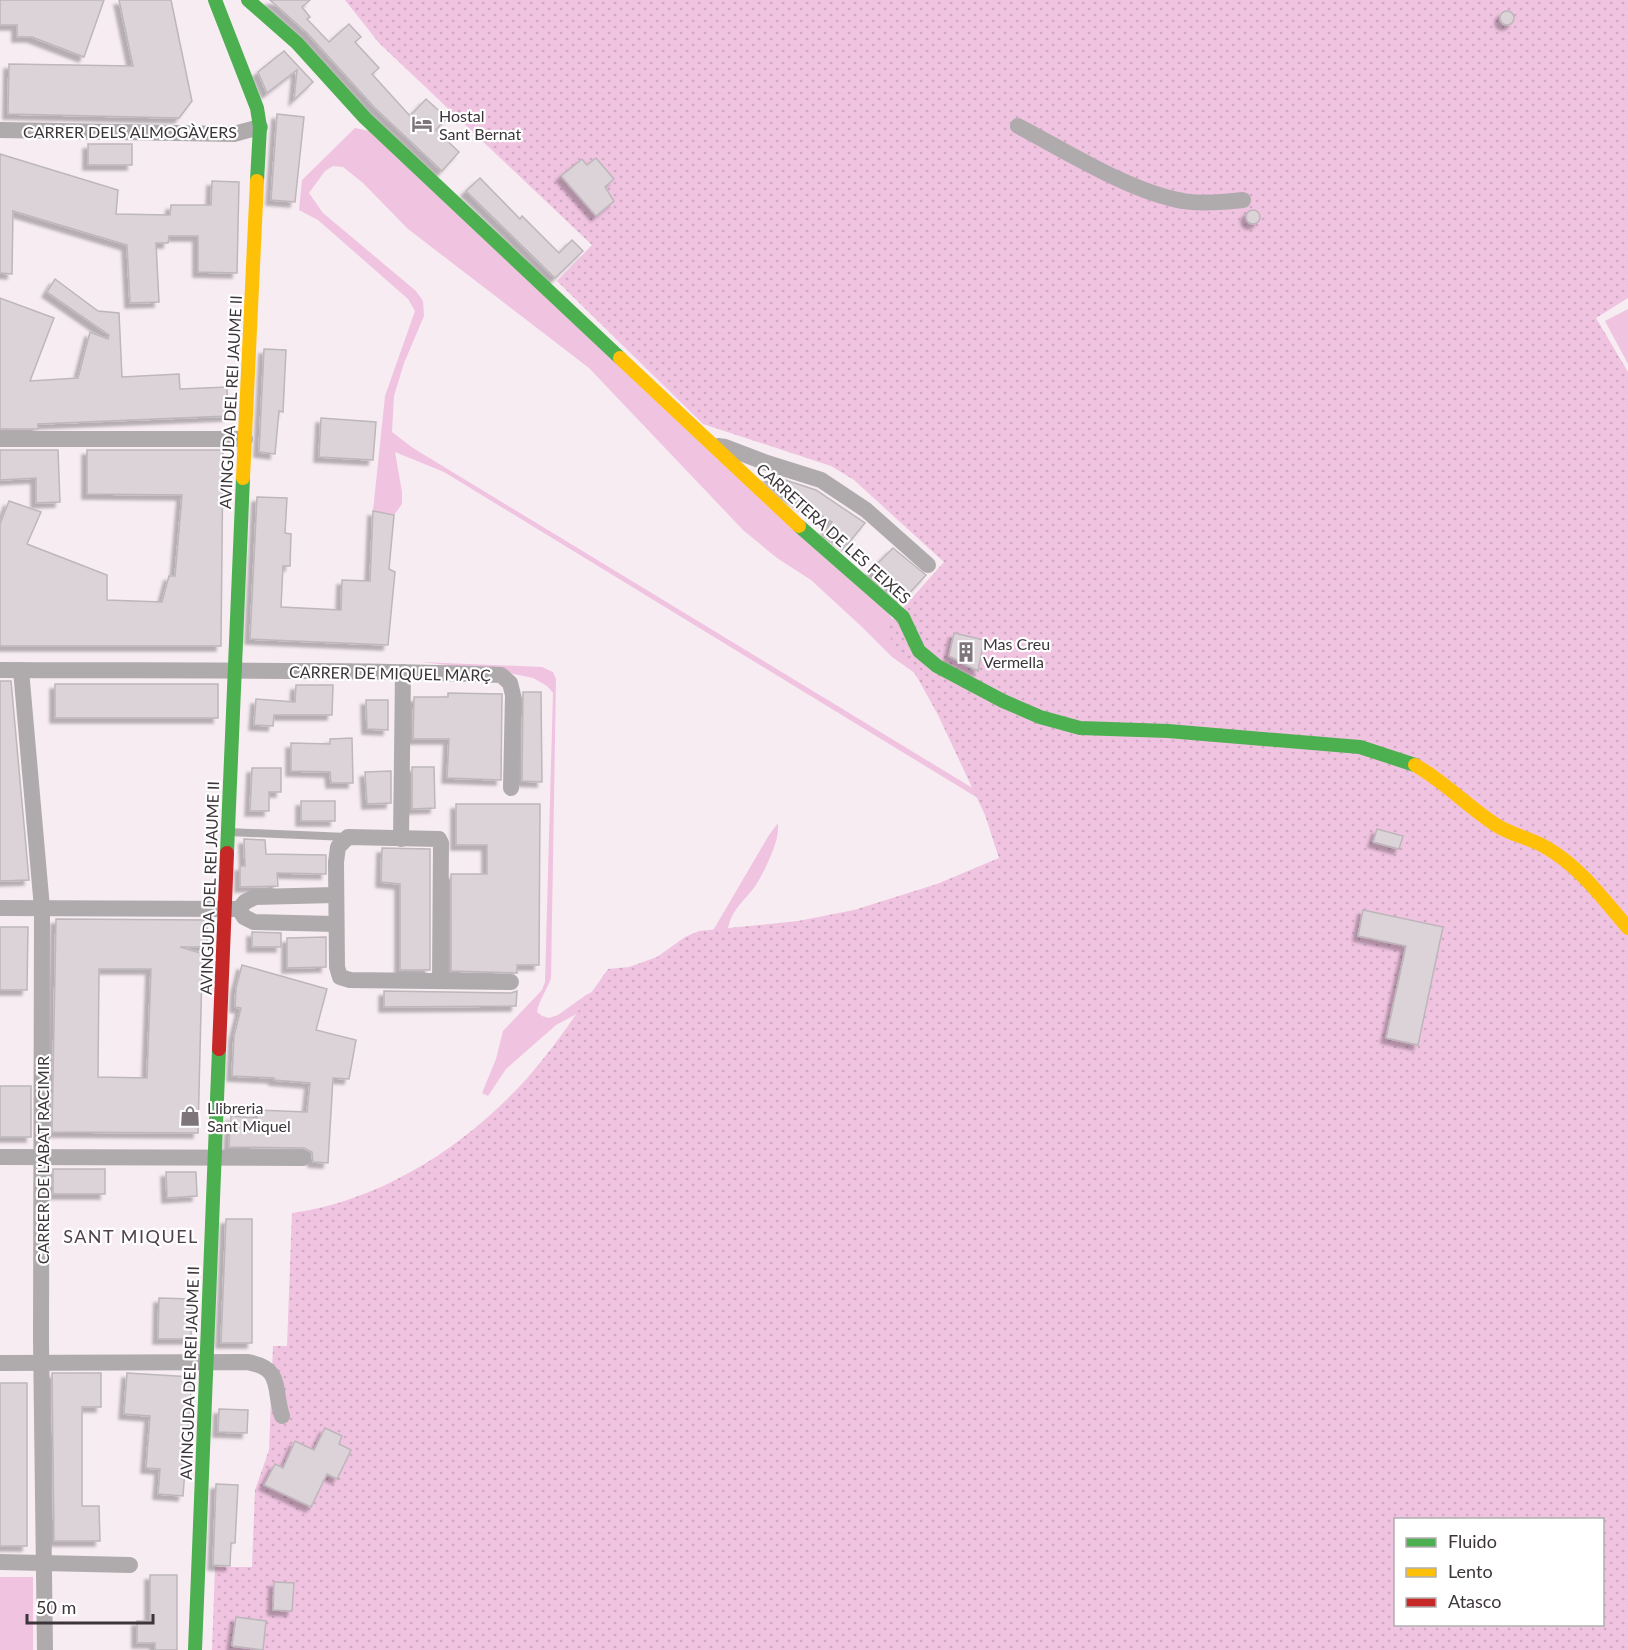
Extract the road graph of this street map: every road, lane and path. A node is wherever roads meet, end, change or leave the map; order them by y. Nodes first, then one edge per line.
1 (215, 0) edge
2 (248, 0) edge
3 (1018, 126) dead end
4 (260, 127) junction
5 (0, 130) edge
6 (1243, 200) dead end
7 (0, 439) edge
8 (245, 439) junction
9 (714, 446) junction
10 (928, 565) dead end
11 (0, 670) edge
12 (21, 670) junction
13 (234, 670) junction
14 (403, 672) junction
15 (511, 788) dead end
16 (228, 832) junction
17 (348, 837) junction
18 (401, 839) junction
19 (335, 895) junction
20 (0, 908) edge
21 (42, 908) junction
22 (232, 909) junction
23 (336, 924) junction
24 (1628, 928) edge
25 (440, 981) junction
26 (511, 982) dead end
27 (0, 1157) edge
28 (42, 1157) junction
29 (214, 1157) junction
30 (303, 1158) dead end
31 (0, 1363) edge
32 (42, 1363) junction
33 (206, 1363) junction
34 (282, 1416) dead end
35 (0, 1562) edge
36 (45, 1563) junction
37 (129, 1565) dead end
38 (45, 1650) edge
39 (195, 1650) edge

1 - 4 street, AVINGUDA DEL REI JAUME II
2 - 9 street, CARRETERA DE LES FEIXES
3 - 6 street
4 - 5 street, CARRER DELS ALMOGÀVERS
4 - 8 street, AVINGUDA DEL REI JAUME II
7 - 8 street
8 - 13 street, AVINGUDA DEL REI JAUME II
9 - 10 street
9 - 24 street, CARRETERA DE LES FEIXES
11 - 12 street, CARRER DE MIQUEL MARÇ
12 - 13 street, CARRER DE MIQUEL MARÇ
12 - 21 street, CARRER DE L'ABAT RACIMIR
13 - 14 street, CARRER DE MIQUEL MARÇ
13 - 16 street, AVINGUDA DEL REI JAUME II
14 - 15 street, CARRER DE MIQUEL MARÇ
14 - 18 street
16 - 17 lane
16 - 22 street, AVINGUDA DEL REI JAUME II
17 - 18 street
17 - 19 street
18 - 25 street
19 - 22 street
19 - 23 street
20 - 21 street
21 - 22 street
21 - 28 street, CARRER DE L'ABAT RACIMIR
22 - 23 street
22 - 29 street, AVINGUDA DEL REI JAUME II
23 - 25 street
25 - 26 street
27 - 28 street
28 - 29 street
28 - 32 street, CARRER DE L'ABAT RACIMIR
29 - 30 street
29 - 33 street, AVINGUDA DEL REI JAUME II
31 - 32 street
32 - 33 street
32 - 36 street, CARRER DE L'ABAT RACIMIR
33 - 34 street
33 - 39 street, AVINGUDA DEL REI JAUME II
35 - 36 street
36 - 37 street
36 - 38 street, CARRER DE L'ABAT RACIMIR

